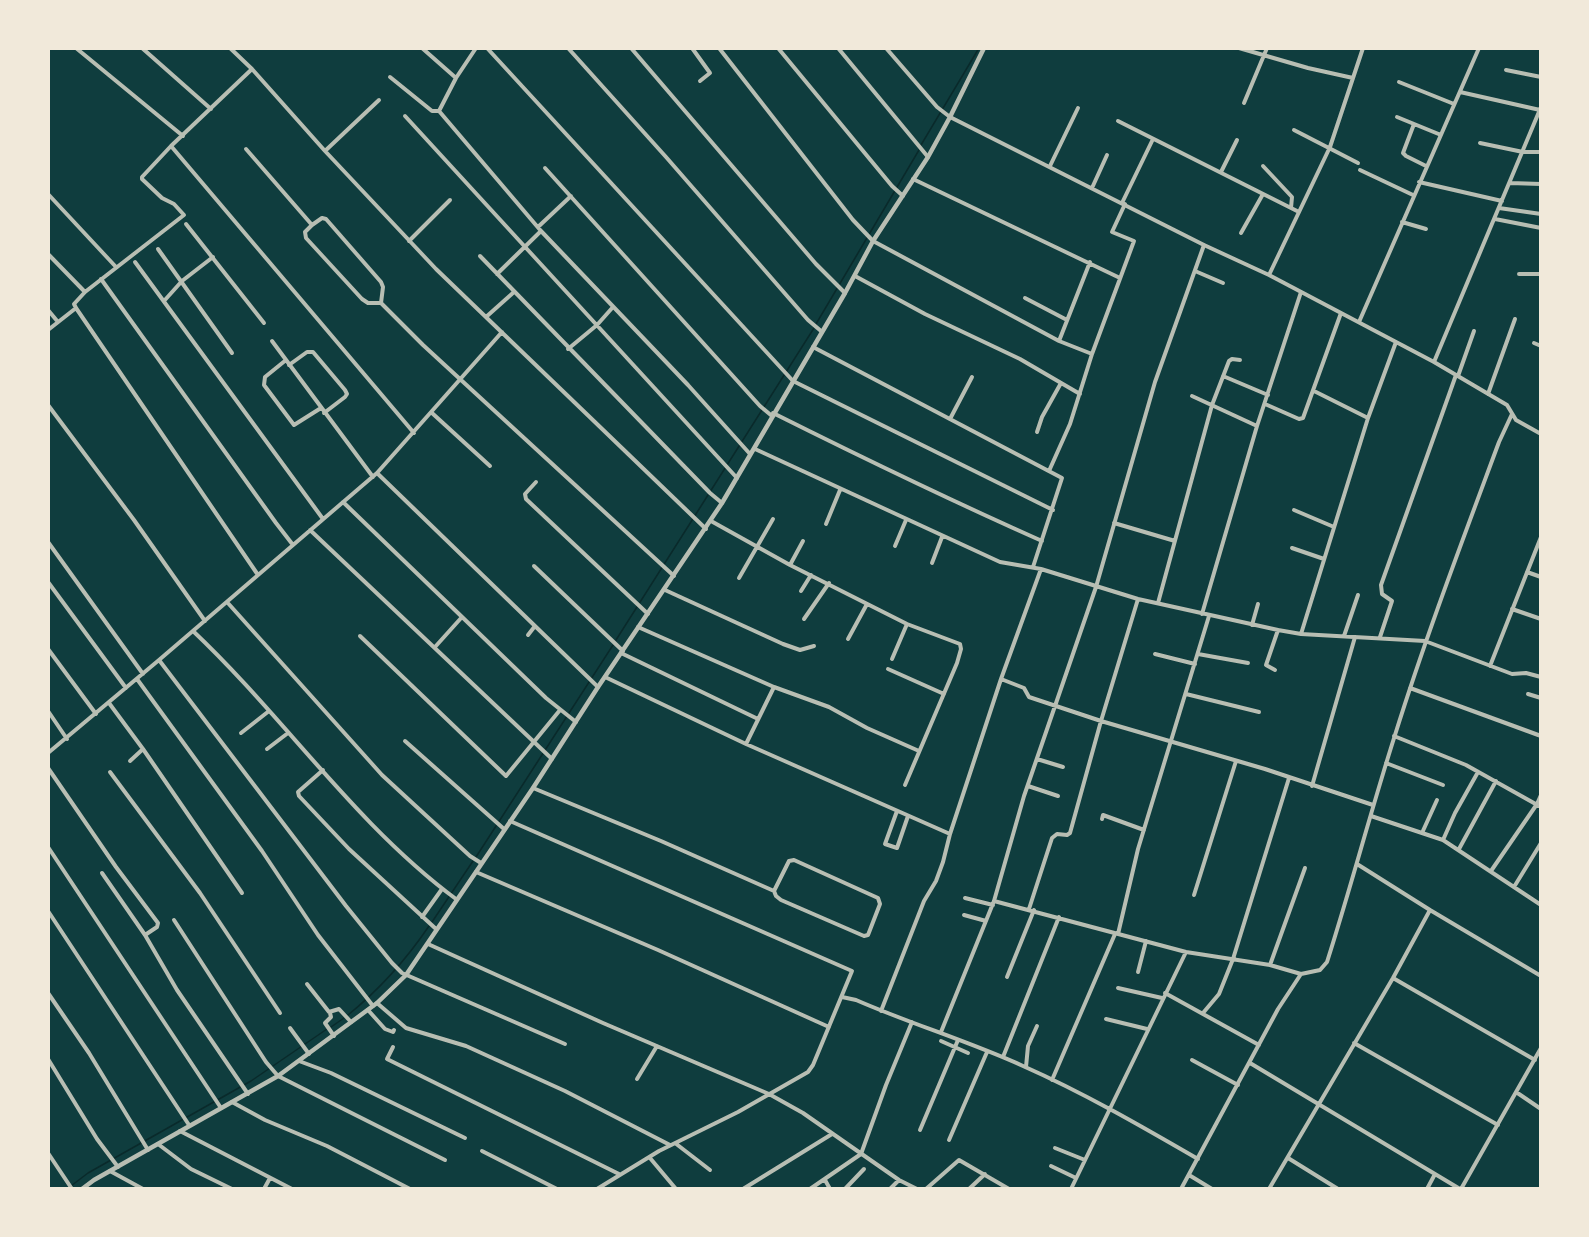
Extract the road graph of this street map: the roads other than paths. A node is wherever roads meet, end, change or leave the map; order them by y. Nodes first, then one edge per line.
1 (76, 48) edge
2 (142, 48) edge
3 (230, 48) edge
4 (422, 48) edge
5 (476, 48) edge
6 (487, 48) edge
7 (568, 48) edge
8 (631, 48) edge
9 (692, 48) edge
10 (719, 48) edge
11 (778, 48) edge
12 (838, 48) edge
13 (886, 48) edge
14 (984, 48) edge
15 (1239, 48) edge
16 (1267, 48) edge
17 (1363, 48) edge
18 (1479, 48) edge
19 (1264, 55) junction
20 (252, 69) junction
21 (1506, 70) dead end
22 (390, 77) dead end
23 (1541, 77) edge
24 (456, 78) junction
25 (1353, 78) junction
26 (700, 81) dead end
27 (1400, 82) dead end
28 (1460, 92) junction
29 (379, 100) dead end
30 (1244, 103) dead end
31 (1454, 104) junction
32 (1078, 108) dead end
33 (1540, 108) edge
34 (211, 109) junction
35 (439, 111) junction
36 (405, 116) dead end
37 (948, 116) junction
38 (1397, 117) dead end
39 (1118, 121) dead end
40 (1414, 124) junction
41 (1294, 130) dead end
42 (1441, 135) junction
43 (183, 136) junction
44 (1153, 139) junction
45 (1237, 140) dead end
46 (1480, 143) dead end
47 (171, 146) junction
48 (1330, 147) junction
49 (246, 149) dead end
50 (325, 151) junction
51 (1523, 152) junction
52 (1541, 152) edge
53 (1107, 155) dead end
54 (928, 157) junction
55 (1358, 163) dead end
56 (1050, 166) junction
57 (1263, 166) dead end
58 (1426, 166) junction
59 (545, 168) dead end
60 (1360, 170) dead end
61 (1221, 172) junction
62 (913, 178) junction
63 (1419, 182) junction
64 (1510, 183) junction
65 (1541, 184) edge
66 (1092, 188) junction
67 (48, 194) edge
68 (901, 194) junction
69 (1263, 194) junction
70 (1413, 195) junction
71 (571, 196) junction
72 (450, 200) dead end
73 (1502, 201) junction
74 (1123, 204) junction
75 (1291, 208) junction
76 (1499, 208) junction
77 (1299, 212) junction
78 (1541, 214) edge
79 (1495, 219) junction
80 (1402, 222) junction
81 (186, 224) dead end
82 (312, 225) junction
83 (1541, 228) edge
84 (540, 229) junction
85 (1426, 229) dead end
86 (1241, 233) dead end
87 (872, 240) junction
88 (409, 241) junction
89 (1204, 245) junction
90 (525, 248) junction
91 (158, 249) dead end
92 (48, 254) edge
93 (480, 256) dead end
94 (213, 257) junction
95 (135, 262) dead end
96 (1090, 262) junction
97 (116, 267) junction
98 (1195, 271) junction
99 (497, 274) junction
100 (1519, 274) dead end
101 (1541, 274) edge
102 (1269, 275) junction
103 (855, 276) junction
104 (1120, 278) junction
105 (101, 279) junction
106 (182, 281) junction
107 (1223, 283) dead end
108 (85, 292) junction
109 (514, 292) junction
110 (844, 292) junction
111 (1301, 292) junction
112 (1025, 298) dead end
113 (164, 301) junction
114 (381, 303) junction
115 (613, 307) junction
116 (76, 308) junction
117 (48, 310) edge
118 (1341, 313) junction
119 (486, 317) junction
120 (1515, 319) dead end
121 (1067, 320) junction
122 (58, 322) junction
123 (1359, 322) junction
124 (264, 323) dead end
125 (597, 325) junction
126 (48, 330) edge
127 (820, 330) junction
128 (1474, 331) dead end
129 (502, 332) junction
130 (272, 341) dead end
131 (1059, 341) junction
132 (1396, 342) junction
133 (1534, 343) dead end
134 (1541, 346) edge
135 (812, 347) junction
136 (568, 349) junction
137 (232, 353) dead end
138 (1092, 354) junction
139 (286, 360) junction
140 (1240, 360) dead end
141 (1434, 363) junction
142 (289, 365) junction
143 (972, 376) dead end
144 (1223, 376) junction
145 (1457, 376) junction
146 (461, 379) junction
147 (791, 379) junction
148 (1061, 383) junction
149 (1314, 391) junction
150 (1488, 393) junction
151 (1080, 394) junction
152 (1268, 395) junction
153 (1192, 396) dead end
154 (1265, 404) junction
155 (48, 405) edge
156 (1212, 405) junction
157 (321, 408) junction
158 (324, 413) junction
159 (432, 413) junction
160 (773, 414) junction
161 (1512, 414) junction
162 (1368, 418) junction
163 (950, 419) junction
164 (1257, 426) junction
165 (1037, 432) dead end
166 (414, 433) junction
167 (1541, 434) edge
168 (755, 449) junction
169 (751, 455) junction
170 (490, 466) dead end
171 (1049, 471) junction
172 (377, 473) junction
173 (373, 477) junction
174 (738, 478) junction
175 (536, 482) dead end
176 (840, 490) junction
177 (343, 502) junction
178 (722, 503) junction
179 (1053, 510) junction
180 (1294, 510) dead end
181 (323, 519) junction
182 (773, 519) dead end
183 (906, 520) junction
184 (711, 521) junction
185 (1114, 523) junction
186 (826, 525) dead end
187 (704, 527) junction
188 (1334, 527) junction
189 (310, 530) junction
190 (942, 537) junction
191 (1541, 537) edge
192 (803, 541) dead end
193 (1175, 541) junction
194 (48, 542) edge
195 (1042, 542) junction
196 (1540, 543) edge
197 (293, 545) junction
198 (895, 546) dead end
199 (758, 547) junction
200 (1292, 548) dead end
201 (1324, 559) junction
202 (932, 563) dead end
203 (790, 565) junction
204 (534, 566) dead end
205 (1033, 567) junction
206 (1041, 569) junction
207 (1527, 572) junction
208 (673, 574) junction
209 (258, 575) junction
210 (810, 575) junction
211 (739, 578) dead end
212 (1541, 578) edge
213 (48, 582) edge
214 (829, 583) junction
215 (1096, 587) junction
216 (665, 590) junction
217 (801, 591) dead end
218 (1358, 594) dead end
219 (1138, 599) junction
220 (227, 602) junction
221 (1158, 603) junction
222 (867, 604) junction
223 (1258, 604) dead end
224 (1512, 609) junction
225 (646, 612) junction
226 (1202, 614) junction
227 (1209, 616) junction
228 (462, 617) junction
229 (804, 619) dead end
230 (1541, 619) edge
231 (205, 621) junction
232 (907, 624) junction
233 (1252, 625) junction
234 (535, 626) junction
235 (638, 627) junction
236 (1278, 630) junction
237 (193, 631) junction
238 (528, 634) dead end
239 (1301, 634) junction
240 (360, 636) dead end
241 (1344, 636) junction
242 (1355, 637) junction
243 (1380, 637) junction
244 (848, 639) dead end
245 (1425, 641) junction
246 (814, 646) dead end
247 (435, 647) junction
248 (48, 649) edge
249 (621, 651) junction
250 (1155, 654) dead end
251 (1198, 654) junction
252 (892, 659) dead end
253 (159, 660) junction
254 (1248, 663) dead end
255 (1195, 664) junction
256 (1490, 666) junction
257 (888, 669) dead end
258 (1275, 670) dead end
259 (143, 674) junction
260 (605, 677) junction
261 (1541, 677) edge
262 (137, 679) junction
263 (1001, 679) junction
264 (596, 686) junction
265 (774, 687) junction
266 (126, 688) junction
267 (1410, 688) junction
268 (944, 694) junction
269 (1186, 694) junction
270 (1528, 694) dead end
271 (1541, 698) edge
272 (109, 703) junction
273 (1056, 705) junction
274 (560, 710) junction
275 (48, 711) edge
276 (269, 711) junction
277 (1259, 712) dead end
278 (96, 714) junction
279 (758, 719) junction
280 (575, 721) junction
281 (1101, 721) junction
282 (241, 733) dead end
283 (288, 733) junction
284 (1394, 736) junction
285 (1541, 736) edge
286 (67, 739) junction
287 (405, 741) dead end
288 (1171, 741) junction
289 (534, 743) junction
290 (746, 744) junction
291 (143, 749) junction
292 (267, 749) dead end
293 (919, 752) junction
294 (48, 753) edge
295 (550, 758) junction
296 (1037, 759) junction
297 (130, 761) dead end
298 (1236, 761) junction
299 (1386, 763) junction
300 (1063, 767) dead end
301 (48, 768) edge
302 (323, 770) junction
303 (1478, 771) junction
304 (110, 772) dead end
305 (1289, 778) junction
306 (1496, 781) junction
307 (905, 785) dead end
308 (1443, 785) dead end
309 (1028, 786) junction
310 (1312, 786) junction
311 (533, 788) junction
312 (1541, 795) edge
313 (1058, 796) dead end
314 (1437, 800) dead end
315 (1373, 805) junction
316 (1539, 806) edge
317 (897, 811) junction
318 (908, 816) junction
319 (1370, 816) junction
320 (1102, 819) dead end
321 (509, 821) junction
322 (501, 827) junction
323 (1144, 830) junction
324 (1422, 833) junction
325 (950, 834) junction
326 (1443, 840) junction
327 (1541, 843) edge
328 (48, 847) edge
329 (1459, 849) junction
330 (479, 862) junction
331 (1357, 864) junction
332 (1305, 868) dead end
333 (1491, 871) junction
334 (475, 872) junction
335 (102, 873) dead end
336 (1514, 887) junction
337 (444, 890) junction
338 (774, 891) junction
339 (242, 893) dead end
340 (1194, 895) dead end
341 (454, 898) junction
342 (965, 898) dead end
343 (993, 903) junction
344 (1541, 905) edge
345 (1032, 910) junction
346 (1430, 910) junction
347 (48, 911) edge
348 (964, 915) dead end
349 (1059, 917) junction
350 (424, 919) junction
351 (174, 920) dead end
352 (986, 921) junction
353 (434, 927) junction
354 (1116, 934) junction
355 (145, 935) junction
356 (1146, 941) junction
357 (428, 944) junction
358 (1186, 952) junction
359 (1233, 959) junction
360 (1270, 964) junction
361 (1138, 972) dead end
362 (404, 974) junction
363 (1301, 974) junction
364 (1541, 976) edge
365 (1007, 977) dead end
366 (1393, 978) junction
367 (307, 984) dead end
368 (1118, 988) dead end
369 (48, 993) edge
370 (1165, 993) junction
371 (842, 997) junction
372 (1162, 998) junction
373 (373, 1006) junction
374 (881, 1011) junction
375 (280, 1013) dead end
376 (330, 1013) junction
377 (1203, 1013) junction
378 (1106, 1019) dead end
379 (912, 1022) junction
380 (352, 1023) junction
381 (1036, 1026) dead end
382 (829, 1027) junction
383 (290, 1028) dead end
384 (1147, 1029) junction
385 (394, 1030) dead end
386 (941, 1032) junction
387 (333, 1035) junction
388 (958, 1040) junction
389 (941, 1041) dead end
390 (1354, 1043) junction
391 (565, 1044) dead end
392 (1259, 1045) junction
393 (657, 1046) junction
394 (393, 1047) dead end
395 (955, 1047) junction
396 (1541, 1048) edge
397 (308, 1052) junction
398 (987, 1052) junction
399 (968, 1053) dead end
400 (1003, 1057) junction
401 (48, 1059) edge
402 (1192, 1060) dead end
403 (1535, 1060) junction
404 (299, 1061) junction
405 (1250, 1063) junction
406 (1026, 1067) junction
407 (277, 1075) junction
408 (637, 1079) dead end
409 (1052, 1080) junction
410 (1238, 1084) junction
411 (247, 1092) junction
412 (1516, 1092) junction
413 (769, 1094) junction
414 (232, 1102) junction
415 (1317, 1104) junction
416 (220, 1107) junction
417 (1110, 1108) junction
418 (1541, 1109) edge
419 (188, 1124) junction
420 (1498, 1125) junction
421 (920, 1130) dead end
422 (180, 1131) junction
423 (832, 1134) junction
424 (465, 1138) dead end
425 (949, 1140) dead end
426 (158, 1144) junction
427 (673, 1144) junction
428 (1055, 1148) dead end
429 (148, 1150) junction
430 (482, 1150) dead end
431 (48, 1153) edge
432 (861, 1154) junction
433 (650, 1158) junction
434 (1287, 1158) junction
435 (1198, 1159) junction
436 (445, 1160) dead end
437 (1085, 1160) junction
438 (116, 1165) junction
439 (1051, 1166) dead end
440 (864, 1169) dead end
441 (710, 1170) dead end
442 (110, 1171) junction
443 (985, 1174) junction
444 (1435, 1174) junction
445 (620, 1175) junction
446 (1189, 1175) junction
447 (270, 1178) junction
448 (1076, 1178) junction
449 (825, 1180) junction
450 (899, 1180) junction
451 (72, 1189) edge
452 (82, 1189) edge
453 (143, 1189) edge
454 (232, 1189) edge
455 (264, 1189) edge
456 (292, 1189) edge
457 (410, 1189) edge
458 (557, 1189) edge
459 (597, 1189) edge
460 (676, 1189) edge
461 (743, 1189) edge
462 (810, 1189) edge
463 (830, 1189) edge
464 (845, 1189) edge
465 (890, 1189) edge
466 (917, 1189) edge
467 (926, 1189) edge
468 (969, 1189) edge
469 (1009, 1189) edge
470 (1071, 1189) edge
471 (1181, 1189) edge
472 (1212, 1189) edge
473 (1269, 1189) edge
474 (1338, 1189) edge
475 (1427, 1189) edge
476 (1461, 1189) edge

1 - 43 street
2 - 34 street
3 - 20 street
4 - 24 street
5 - 24 street
6 - 147 street
7 - 127 street
8 - 110 street
9 - 26 street
10 - 87 street
11 - 68 street
12 - 54 street
13 - 37 street
14 - 37 street
15 - 19 street
16 - 19 street
17 - 25 street
18 - 28 street
19 - 25 street
19 - 30 street
20 - 34 street
20 - 50 street
21 - 23 street
22 - 35 street
24 - 35 street
25 - 48 street
27 - 31 street
28 - 31 street
28 - 33 street
29 - 50 street
31 - 42 street
32 - 56 street
33 - 51 street
34 - 43 street
35 - 84 street
36 - 90 street
37 - 54 street
37 - 56 street
38 - 40 street
39 - 44 street
40 - 42 street
40 - 58 street
41 - 48 street
42 - 58 street
43 - 47 street
44 - 61 street
44 - 74 street
45 - 61 street
46 - 51 street
47 - 97 street
47 - 166 street
48 - 55 street
48 - 77 street
49 - 82 street
50 - 88 street
51 - 52 street
51 - 64 street
53 - 66 street
54 - 62 street
56 - 66 street
57 - 75 street
58 - 63 street
59 - 71 street
60 - 70 street
61 - 69 street
62 - 68 street
62 - 96 street
63 - 70 street
63 - 73 street
64 - 65 street
64 - 73 street
66 - 74 street
67 - 97 street
68 - 87 street
69 - 75 street
69 - 86 street
70 - 80 street
71 - 84 street
71 - 160 street
72 - 88 street
73 - 76 street
74 - 89 street
74 - 104 street
75 - 77 street
76 - 78 street
76 - 79 street
77 - 102 street
79 - 83 street
79 - 141 street
80 - 85 street
80 - 123 street
81 - 94 street
82 - 114 street
82 - 114 street
84 - 90 street
84 - 115 street
87 - 103 street
87 - 131 street
88 - 119 street
89 - 98 street
89 - 102 street
90 - 99 street
90 - 125 street
91 - 106 street
92 - 108 street
93 - 99 street
94 - 106 street
94 - 124 street
95 - 113 street
96 - 104 street
96 - 121 street
97 - 105 street
98 - 107 street
98 - 185 street
99 - 109 street
100 - 101 street
102 - 111 street
103 - 110 street
103 - 148 street
104 - 138 street
105 - 108 street
105 - 197 street
106 - 113 street
106 - 137 street
108 - 116 street
109 - 119 street
109 - 136 street
110 - 127 street
111 - 118 street
111 - 152 street
112 - 121 street
113 - 181 street
114 - 146 street
115 - 125 street
115 - 169 street
116 - 122 street
116 - 209 street
117 - 122 street
118 - 123 street
118 - 149 street
119 - 129 street
120 - 150 street
121 - 131 street
122 - 126 street
123 - 132 street
125 - 136 street
125 - 174 street
127 - 135 street
128 - 145 street
129 - 146 street
129 - 187 street
130 - 139 street
131 - 138 street
132 - 141 street
132 - 162 street
133 - 134 street
135 - 147 street
135 - 163 street
136 - 178 street
138 - 151 street
139 - 142 street
139 - 157 street
140 - 144 street
141 - 145 street
142 - 157 street
142 - 158 street
143 - 163 street
144 - 152 street
144 - 156 street
145 - 150 street
145 - 243 street
146 - 159 street
146 - 208 street
147 - 160 street
147 - 179 street
148 - 151 street
148 - 165 street
149 - 154 street
149 - 162 street
150 - 161 street
151 - 171 street
152 - 154 street
153 - 156 street
154 - 164 street
155 - 231 street
156 - 164 street
156 - 193 street
157 - 158 street
158 - 173 street
159 - 166 street
159 - 170 street
160 - 168 street
160 - 195 street
161 - 167 street
161 - 245 street
162 - 188 street
163 - 171 street
164 - 226 street
166 - 172 street
168 - 169 street
168 - 176 street
169 - 174 street
171 - 179 street
172 - 173 street
172 - 234 street
173 - 177 street
174 - 178 street
175 - 225 street
176 - 183 street
176 - 186 street
177 - 181 street
177 - 228 street
178 - 184 street
179 - 195 street
180 - 188 street
181 - 189 street
182 - 199 street
183 - 190 street
183 - 198 street
184 - 187 street
184 - 199 street
185 - 193 street
185 - 215 street
187 - 208 street
188 - 201 street
189 - 197 street
189 - 247 street
190 - 202 street
190 - 205 street
191 - 196 street
192 - 203 street
193 - 221 street
194 - 259 street
195 - 205 street
196 - 207 street
197 - 209 street
199 - 203 street
199 - 211 street
200 - 201 street
201 - 239 street
203 - 210 street
204 - 249 street
205 - 206 street
206 - 215 street
206 - 263 street
207 - 212 street
207 - 224 street
208 - 216 street
209 - 220 street
210 - 214 street
210 - 217 street
213 - 266 street
214 - 222 street
214 - 229 street
215 - 219 street
215 - 273 street
216 - 225 street
216 - 246 street
218 - 241 street
219 - 221 street
219 - 281 street
220 - 231 street
220 - 330 street
221 - 226 street
222 - 232 street
222 - 244 street
223 - 233 street
224 - 230 street
224 - 256 street
225 - 235 street
226 - 227 street
227 - 233 street
227 - 251 street
228 - 247 street
228 - 274 street
231 - 237 street
232 - 252 street
232 - 268 street
233 - 236 street
234 - 238 street
234 - 264 street
235 - 249 street
235 - 265 street
236 - 239 street
236 - 258 street
237 - 253 street
237 - 276 street
239 - 241 street
240 - 289 street
241 - 242 street
242 - 243 street
242 - 310 street
243 - 245 street
245 - 256 street
245 - 267 street
247 - 289 street
248 - 278 street
249 - 260 street
249 - 279 street
250 - 255 street
251 - 254 street
251 - 255 street
253 - 259 street
253 - 362 street
255 - 269 street
256 - 261 street
257 - 268 street
259 - 262 street
260 - 264 street
260 - 290 street
262 - 266 street
262 - 373 street
263 - 273 street
263 - 325 street
264 - 280 street
265 - 279 street
265 - 293 street
266 - 272 street
267 - 284 street
267 - 285 street
268 - 293 street
269 - 277 street
269 - 288 street
270 - 271 street
272 - 278 street
272 - 291 street
273 - 281 street
273 - 296 street
274 - 280 street
274 - 289 street
275 - 286 street
276 - 282 street
276 - 283 street
278 - 286 street
279 - 290 street
280 - 295 street
281 - 288 street
281 - 345 street
283 - 292 street
283 - 302 street
284 - 299 street
284 - 303 street
286 - 294 street
287 - 322 street
288 - 298 street
288 - 323 street
289 - 295 street
290 - 317 street
291 - 297 street
291 - 339 street
293 - 307 street
295 - 311 street
296 - 300 street
296 - 309 street
298 - 305 street
298 - 340 street
299 - 308 street
299 - 315 street
301 - 355 street
302 - 337 street
302 - 350 street
303 - 306 street
303 - 326 street
304 - 375 street
305 - 310 street
305 - 359 street
306 - 316 street
306 - 329 street
309 - 313 street
309 - 343 street
310 - 315 street
311 - 321 street
311 - 338 street
312 - 316 street
314 - 324 street
315 - 319 street
316 - 333 street
317 - 318 street
317 - 318 street
318 - 325 street
319 - 324 street
319 - 331 street
320 - 323 street
321 - 322 street
321 - 371 street
322 - 330 street
323 - 354 street
324 - 326 street
325 - 374 street
326 - 329 street
327 - 336 street
328 - 416 street
329 - 333 street
330 - 334 street
331 - 346 street
331 - 363 street
332 - 360 street
333 - 336 street
334 - 341 street
334 - 382 street
335 - 355 street
336 - 344 street
337 - 341 street
337 - 350 street
338 - 338 street
341 - 353 street
342 - 343 street
343 - 345 street
343 - 352 street
345 - 349 street
345 - 365 street
346 - 364 street
346 - 366 street
347 - 419 street
348 - 352 street
349 - 354 street
349 - 400 street
350 - 353 street
351 - 407 street
352 - 386 street
353 - 357 street
354 - 356 street
354 - 409 street
355 - 411 street
356 - 358 street
356 - 361 street
357 - 362 street
357 - 393 street
358 - 359 street
358 - 370 street
359 - 360 street
359 - 377 street
360 - 363 street
362 - 373 street
362 - 391 street
363 - 392 street
366 - 390 street
366 - 403 street
367 - 376 street
368 - 372 street
369 - 429 street
370 - 372 street
370 - 377 street
371 - 374 street
371 - 382 street
372 - 384 street
373 - 380 street
373 - 385 street
373 - 427 street
374 - 379 street
376 - 380 street
376 - 387 street
377 - 392 street
378 - 384 street
379 - 386 street
379 - 432 street
380 - 387 street
381 - 406 street
382 - 413 street
383 - 397 street
384 - 417 street
386 - 388 street
387 - 397 street
388 - 395 street
388 - 398 street
389 - 395 street
390 - 415 street
390 - 420 street
392 - 405 street
393 - 408 street
393 - 413 street
394 - 445 street
395 - 399 street
395 - 421 street
396 - 403 street
397 - 404 street
398 - 400 street
398 - 425 street
400 - 406 street
401 - 438 street
402 - 410 street
403 - 412 street
404 - 407 street
404 - 424 street
405 - 410 street
405 - 415 street
406 - 409 street
407 - 411 street
407 - 436 street
409 - 417 street
410 - 435 street
411 - 414 street
412 - 418 street
412 - 420 street
413 - 423 street
413 - 427 street
414 - 416 street
414 - 457 street
415 - 434 street
415 - 444 street
416 - 419 street
417 - 435 street
417 - 437 street
419 - 422 street
420 - 476 street
422 - 426 street
422 - 447 street
423 - 432 street
423 - 461 street
426 - 429 street
426 - 454 street
427 - 433 street
427 - 441 street
428 - 437 street
429 - 438 street
430 - 458 street
431 - 451 street
432 - 449 street
432 - 450 street
433 - 445 street
433 - 460 street
434 - 473 street
434 - 474 street
435 - 446 street
437 - 448 street
438 - 442 street
439 - 448 street
440 - 464 street
442 - 452 street
442 - 453 street
443 - 467 street
443 - 468 street
443 - 469 street
444 - 475 street
444 - 476 street
445 - 459 street
446 - 471 street
446 - 472 street
447 - 455 street
447 - 456 street
448 - 470 street
449 - 462 street
449 - 463 street
450 - 465 street
450 - 466 street

